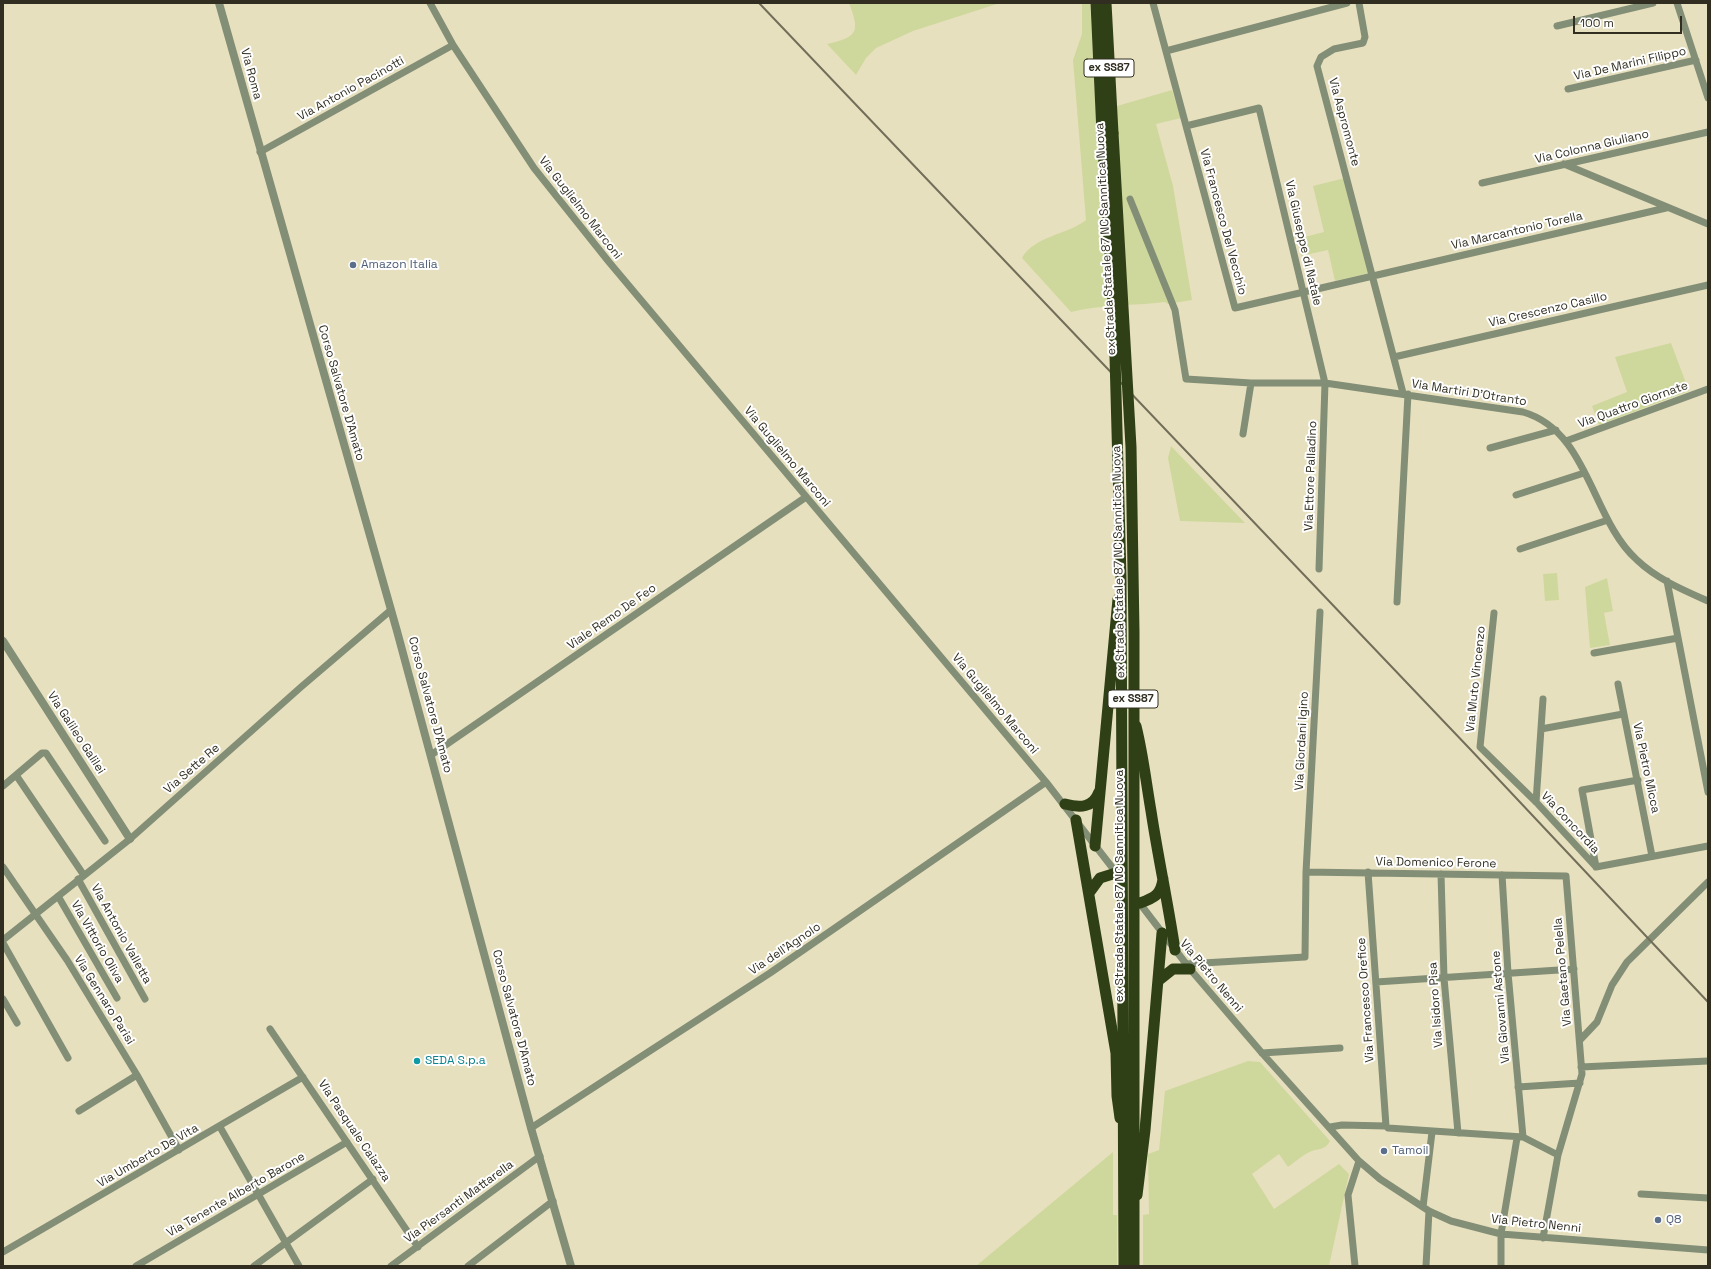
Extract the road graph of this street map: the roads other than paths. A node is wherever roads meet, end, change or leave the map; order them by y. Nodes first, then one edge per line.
1 (219, 3) edge
2 (430, 3) edge
3 (1096, 3) edge
4 (1106, 3) edge
5 (1153, 3) edge
6 (1347, 3) edge
7 (1359, 3) edge
8 (1653, 3) edge
9 (1677, 3) edge
10 (1556, 26) dead end
11 (453, 45) junction
12 (1166, 51) junction
13 (1696, 60) junction
14 (1568, 89) dead end
15 (1708, 98) edge
16 (1186, 126) junction
17 (1708, 132) edge
18 (1108, 133) junction
19 (260, 152) junction
20 (1564, 164) junction
21 (1482, 184) dead end
22 (1130, 199) dead end
23 (1666, 208) junction
24 (1708, 224) edge
25 (1374, 276) junction
26 (1708, 285) edge
27 (1304, 293) junction
28 (1394, 357) junction
29 (1251, 383) junction
30 (1325, 383) junction
31 (1708, 389) edge
32 (1405, 394) junction
33 (1556, 430) junction
34 (1243, 434) dead end
35 (1566, 441) junction
36 (1490, 448) dead end
37 (1584, 473) junction
38 (1516, 495) dead end
39 (806, 497) junction
40 (1608, 520) junction
41 (1520, 549) dead end
42 (1319, 569) dead end
43 (1121, 572) junction
44 (1667, 581) junction
45 (1708, 601) edge
46 (1397, 602) dead end
47 (391, 610) junction
48 (1320, 612) dead end
49 (1494, 613) dead end
50 (1678, 638) junction
51 (3, 642) edge
52 (1594, 653) dead end
53 (1618, 684) dead end
54 (1543, 699) dead end
55 (1623, 714) junction
56 (1133, 718) junction
57 (1541, 729) junction
58 (1480, 747) joint
59 (431, 756) junction
60 (16, 775) junction
61 (1638, 780) junction
62 (1046, 782) junction
63 (3, 786) edge
64 (1100, 787) junction
65 (1708, 792) edge
66 (1536, 802) junction
67 (1065, 804) junction
68 (1076, 820) junction
69 (130, 839) junction
70 (105, 841) dead end
71 (1095, 846) junction
72 (1708, 846) edge
73 (1652, 856) junction
74 (3, 867) edge
75 (1596, 867) junction
76 (1306, 872) junction
77 (1368, 872) junction
78 (1116, 873) junction
79 (1163, 874) junction
80 (1441, 874) junction
81 (1502, 875) junction
82 (1566, 876) joint
83 (80, 877) junction
84 (1708, 882) edge
85 (1089, 893) junction
86 (58, 896) junction
87 (1143, 907) junction
88 (35, 914) junction
89 (1162, 933) junction
90 (3, 942) edge
91 (1175, 950) junction
92 (1188, 966) junction
93 (1574, 969) junction
94 (1508, 973) junction
95 (1444, 978) junction
96 (1158, 981) junction
97 (1376, 982) junction
98 (117, 998) dead end
99 (3, 999) edge
100 (145, 999) dead end
101 (17, 1023) dead end
102 (270, 1029) dead end
103 (1580, 1040) junction
104 (1340, 1048) dead end
105 (1262, 1053) junction
106 (68, 1058) dead end
107 (1708, 1060) edge
108 (1581, 1067) junction
109 (137, 1075) junction
110 (303, 1077) junction
111 (1580, 1083) junction
112 (1518, 1087) junction
113 (79, 1111) dead end
114 (1386, 1126) junction
115 (220, 1127) junction
116 (1330, 1127) junction
117 (532, 1128) junction
118 (1432, 1132) junction
119 (1458, 1133) junction
120 (1520, 1137) junction
121 (347, 1142) junction
122 (1124, 1144) junction
123 (179, 1150) junction
124 (1558, 1155) junction
125 (540, 1156) junction
126 (1359, 1161) junction
127 (373, 1179) junction
128 (1641, 1194) dead end
129 (259, 1195) junction
130 (1708, 1198) edge
131 (553, 1201) junction
132 (1426, 1209) junction
133 (1135, 1214) junction
134 (1502, 1234) junction
135 (1543, 1238) junction
136 (285, 1244) junction
137 (418, 1247) junction
138 (1708, 1250) edge
139 (3, 1252) edge
140 (136, 1266) edge
141 (254, 1266) edge
142 (299, 1266) edge
143 (391, 1266) edge
144 (468, 1266) edge
145 (571, 1266) edge
146 (1124, 1266) edge
147 (1134, 1266) edge
148 (1355, 1266) edge
149 (1426, 1266) edge
150 (1501, 1266) edge

1 - 19 street, Via Roma
2 - 11 street, Via Guglielmo Marconi
3 - 18 highway, ex Strada Statale 87 NC Sannitica Nuova
4 - 18 highway, ex Strada Statale 87 NC Sannitica Nuova / ex SS87
5 - 12 street, Via Francesco Del Vecchio
6 - 12 street
7 - 25 street, Via Aspromonte
8 - 10 street
9 - 13 street
11 - 19 street, Via Antonio Pacinotti
11 - 39 street, Via Guglielmo Marconi
12 - 16 street, Via Francesco Del Vecchio
13 - 14 street, Via De Marini Filippo
13 - 15 street
16 - 27 street, Via Francesco Del Vecchio
16 - 27 street, Via Giuseppe di Natale
17 - 20 street, Via Colonna Giuliano
18 - 43 highway, ex Strada Statale 87 NC Sannitica Nuova / ex SS87, bridge
18 - 56 highway, ex Strada Statale 87 NC Sannitica Nuova / ex SS87, bridge
19 - 47 street, Corso Salvatore D'Amato
20 - 21 street, Via Colonna Giuliano
20 - 23 street
22 - 29 street, Via Martiri D'Otranto
23 - 24 street
23 - 25 street, Via Marcantonio Torella
25 - 27 street, Via Francesco Del Vecchio
25 - 28 street
26 - 28 street, Via Crescenzo Casillo
27 - 30 street, Via Giuseppe di Natale
28 - 32 street
29 - 30 street, Via Martiri D'Otranto
29 - 34 street
30 - 32 street, Via Martiri D'Otranto
30 - 42 street, Via Ettore Palladino
31 - 35 street, Via Quattro Giornate
32 - 33 street, Via Martiri D'Otranto
32 - 46 street
33 - 35 street, Via Martiri D'Otranto
33 - 36 street
35 - 37 street, Via Martiri D'Otranto
37 - 38 street
37 - 40 street, Via Martiri D'Otranto
39 - 59 street, Viale Remo De Feo
39 - 62 street, Via Guglielmo Marconi
40 - 41 street
40 - 44 street, Via Martiri D'Otranto
43 - 64 highway, bridge
43 - 122 highway, ex Strada Statale 87 NC Sannitica Nuova / ex SS87, bridge
44 - 45 street, Via Martiri D'Otranto
44 - 50 street
47 - 59 street, Corso Salvatore D'Amato
47 - 69 street, Via Sette Re
48 - 76 street, Via Giordani Igino
49 - 58 street, Via Muto Vincenzo
50 - 52 street
50 - 65 street
51 - 69 street, Via Galileo Galilei
53 - 55 street, Via Pietro Micca
54 - 57 street
55 - 57 street
55 - 61 street, Via Pietro Micca
56 - 79 highway, bridge
56 - 133 highway, ex Strada Statale 87 NC Sannitica Nuova / ex SS87, bridge
57 - 66 street
58 - 66 street, Via Concordia
59 - 117 street, Corso Salvatore D'Amato
60 - 63 street
60 - 70 street
60 - 83 street, Via Antonio Valletta
61 - 73 street, Via Pietro Micca
61 - 75 street
62 - 67 street, Via Guglielmo Marconi
62 - 117 street, Via dell'Agnolo
64 - 67 highway
64 - 71 highway
66 - 75 street, Via Concordia
67 - 68 street, Via Guglielmo Marconi
68 - 71 street, Via Guglielmo Marconi
68 - 85 highway
69 - 83 street, Via Sette Re
71 - 78 street, Via Guglielmo Marconi
72 - 73 street, Via Concordia
73 - 75 street, Via Concordia
74 - 88 street, Via Gennaro Parisi
76 - 77 street, Via Domenico Ferone
76 - 92 street, Via Giordani Igino
77 - 80 street, Via Domenico Ferone
77 - 97 street, Via Francesco Orefice
78 - 85 highway
78 - 87 street, Via Guglielmo Marconi
79 - 87 highway
79 - 91 highway
80 - 81 street, Via Domenico Ferone
80 - 95 street, Via Isidoro Pisa
81 - 82 street, Via Domenico Ferone
81 - 94 street, Via Giovanni Astone
82 - 93 street, Via Gaetano Pelella
83 - 86 street, Via Sette Re
83 - 100 street, Via Antonio Valletta
84 - 103 street
85 - 122 highway, bridge
86 - 88 street, Via Sette Re
86 - 98 street, Via Vittorio Oliva
87 - 89 street, Via Pietro Nenni
88 - 90 street, Via Sette Re
88 - 109 street, Via Gennaro Parisi
89 - 91 street, Via Pietro Nenni
89 - 96 highway
90 - 106 street
91 - 92 street, Via Pietro Nenni
92 - 96 highway
92 - 105 street, Via Pietro Nenni
93 - 94 street
93 - 103 street, Via Gaetano Pelella
94 - 95 street
94 - 112 street, Via Giovanni Astone
95 - 97 street
95 - 119 street, Via Isidoro Pisa
96 - 133 highway, bridge
97 - 114 street, Via Francesco Orefice
99 - 101 street
102 - 110 street, Via Pasquale Caiazza
103 - 108 street, Via Gaetano Pelella
104 - 105 street
105 - 116 street, Via Pietro Nenni
107 - 108 street
108 - 111 street, Via Gaetano Pelella
109 - 113 street
109 - 123 street, Via Gennaro Parisi
110 - 115 street, Via Umberto De Vita
110 - 121 street, Via Pasquale Caiazza
111 - 112 street
111 - 124 street, Via Gaetano Pelella
112 - 120 street, Via Giovanni Astone
114 - 116 street
114 - 118 street
115 - 123 street, Via Umberto De Vita
115 - 129 street
116 - 126 street, Via Pietro Nenni
117 - 125 street, Corso Salvatore D'Amato
118 - 119 street
118 - 132 street
119 - 120 street
120 - 124 street
120 - 134 street, Via Giovanni Astone
121 - 127 street, Via Pasquale Caiazza
121 - 129 street, Via Tenente Alberto Barone
122 - 146 highway, ex Strada Statale 87 NC Sannitica Nuova / ex SS87, bridge
123 - 139 street, Via Umberto De Vita
124 - 135 street, Via Gaetano Pelella
125 - 131 street, Corso Salvatore D'Amato
125 - 137 street, Via Piersanti Mattarella
126 - 132 street, Via Pietro Nenni
126 - 148 street
127 - 136 street
127 - 137 street, Via Pasquale Caiazza
128 - 130 street
129 - 136 street
129 - 140 street, Via Tenente Alberto Barone
131 - 144 street
131 - 145 street, Corso Salvatore D'Amato
132 - 134 street, Via Pietro Nenni
132 - 149 street
133 - 147 highway, ex Strada Statale 87 NC Sannitica Nuova / ex SS87, bridge
134 - 135 street, Via Pietro Nenni
134 - 150 street, Via Giovanni Astone
135 - 138 street, Via Pietro Nenni
136 - 141 street
136 - 142 street
137 - 143 street, Via Piersanti Mattarella

